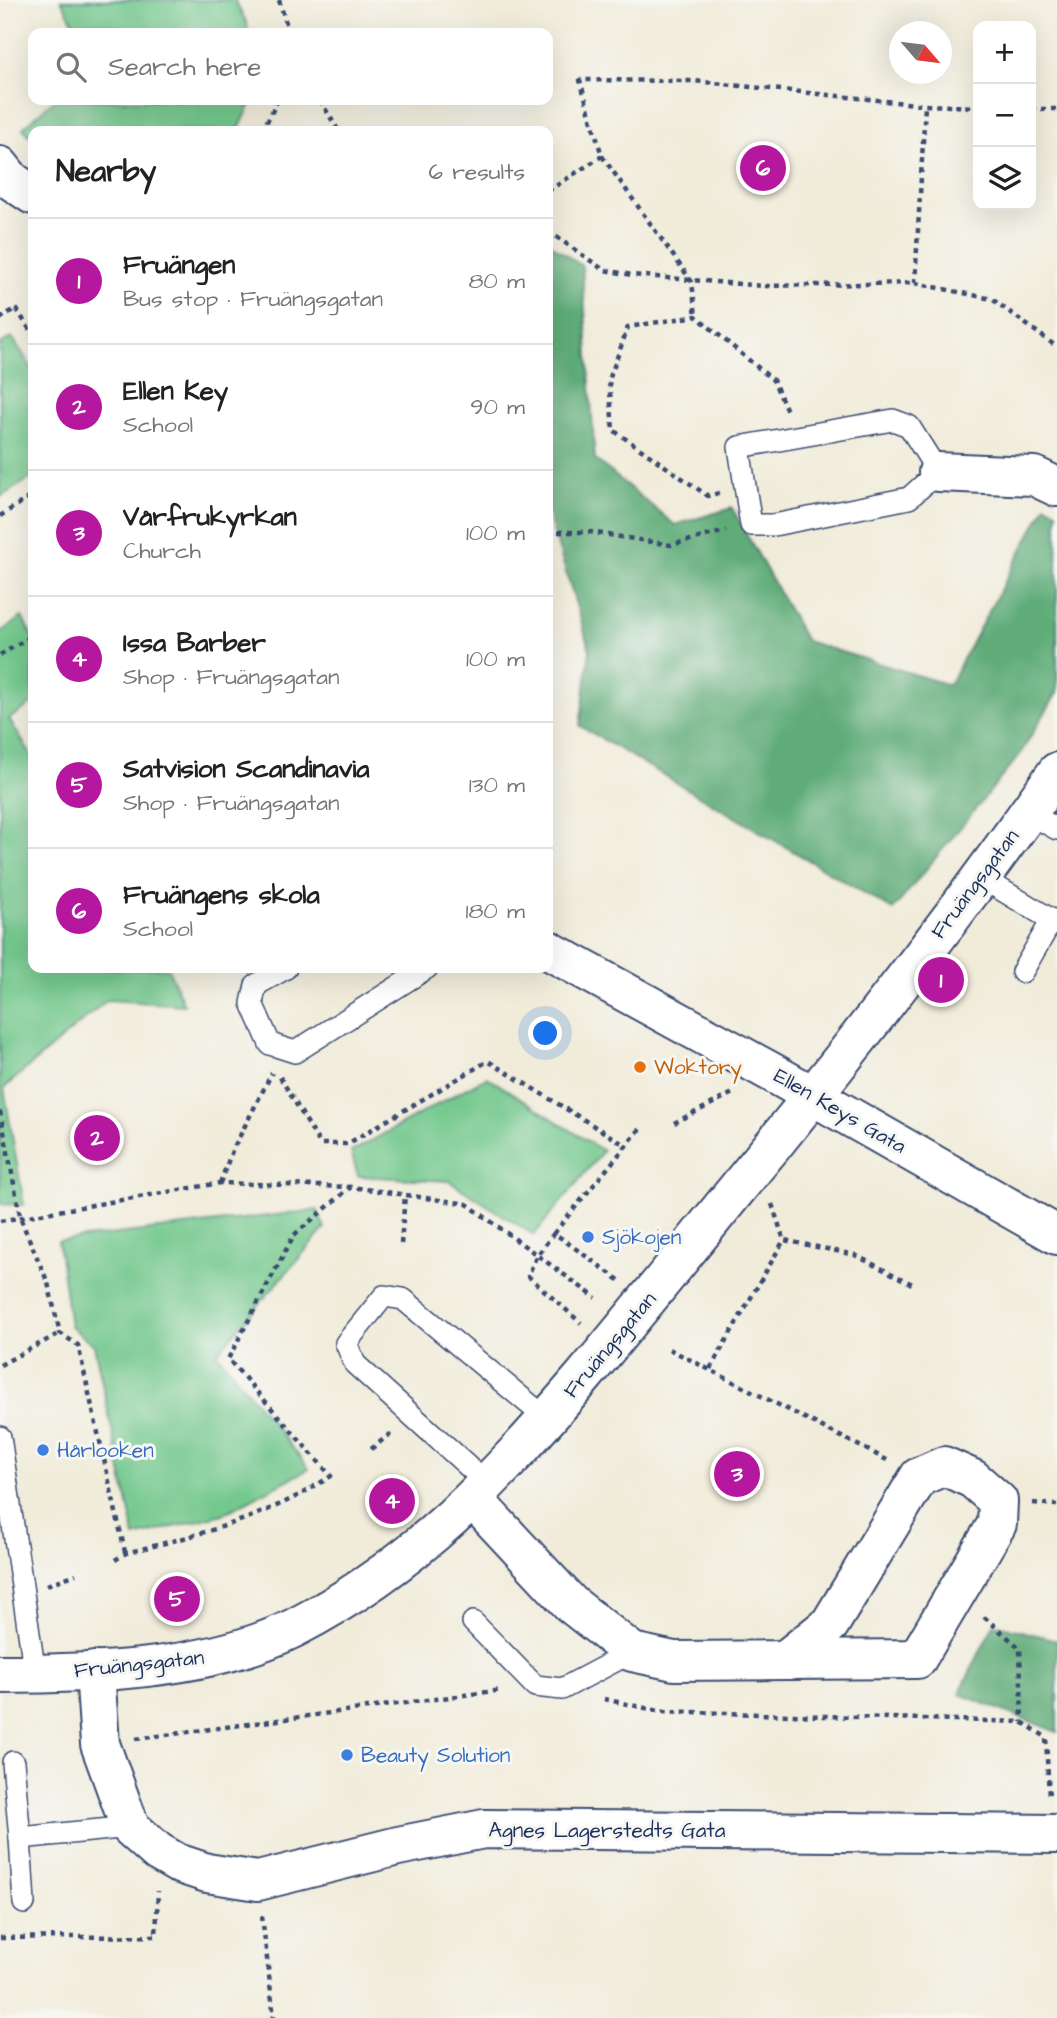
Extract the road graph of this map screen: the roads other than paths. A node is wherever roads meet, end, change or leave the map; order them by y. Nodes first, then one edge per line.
1 (938, 472) junction
2 (1057, 487) edge
3 (1057, 772) edge
4 (1043, 821) edge
5 (981, 877) junction
6 (1055, 922) edge
7 (553, 953) edge
8 (1022, 972) dead end
9 (277, 973) edge
10 (419, 973) edge
11 (814, 1096) junction
12 (1057, 1235) edge
13 (547, 1419) junction
14 (0, 1437) edge
15 (481, 1492) junction
16 (473, 1622) dead end
17 (632, 1652) junction
18 (785, 1660) junction
19 (95, 1671) junction
20 (17, 1674) edge
21 (13, 1762) dead end
22 (130, 1827) junction
23 (1054, 1834) edge
24 (20, 1838) junction
25 (24, 1903) dead end

1 - 1 lane
1 - 2 street
3 - 4 street, Fruängsgatan
4 - 5 street, Fruängsgatan
5 - 6 lane
5 - 11 street, Fruängsgatan
6 - 8 lane
7 - 11 street, Ellen Keys Gata
9 - 10 lane
11 - 12 street, Ellen Keys Gata
11 - 13 street, Fruängsgatan
13 - 15 street, Fruängsgatan
13 - 15 lane
14 - 20 lane
15 - 17 street
15 - 19 street, Fruängsgatan
16 - 17 lane
17 - 18 street
18 - 18 street
19 - 20 street, Fruängsgatan
19 - 22 street, Agnes Lagerstedts Gata
21 - 24 lane
22 - 23 street, Agnes Lagerstedts Gata
22 - 24 lane
24 - 25 lane

